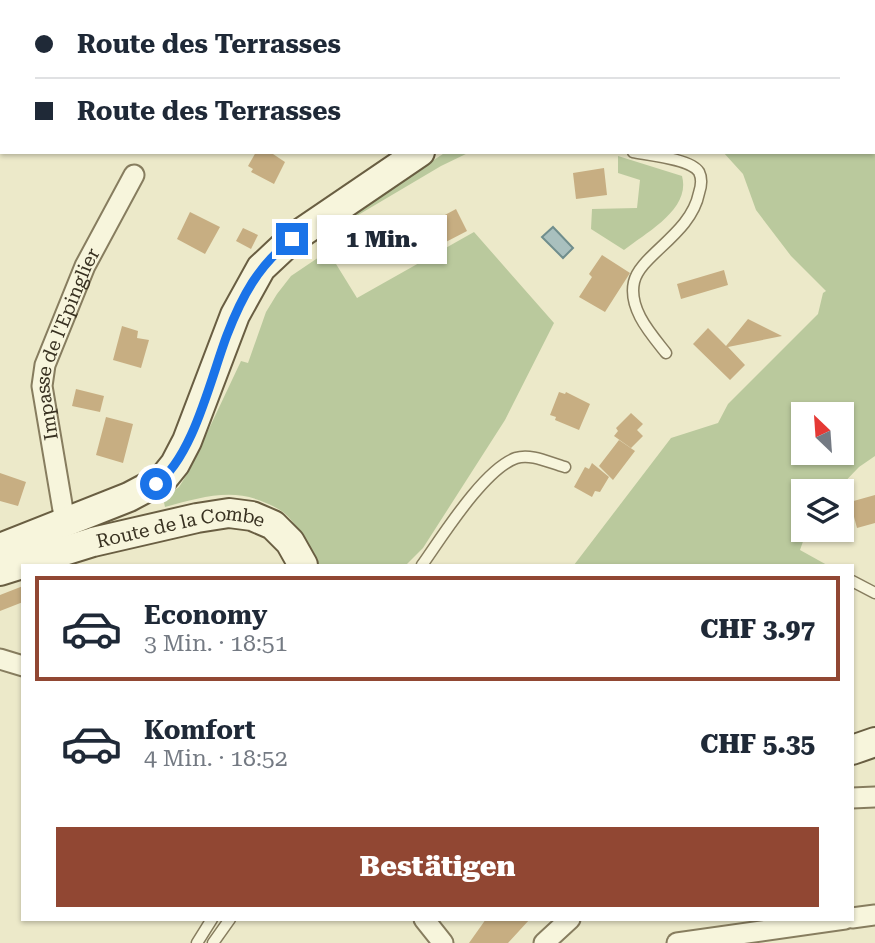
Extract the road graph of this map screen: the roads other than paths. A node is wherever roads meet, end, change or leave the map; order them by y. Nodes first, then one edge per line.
1 (417, 154) edge
2 (644, 154) edge
3 (134, 175) dead end
4 (666, 354) dead end
5 (565, 467) dead end
6 (65, 522) junction
7 (0, 548) edge
8 (21, 564) edge
9 (22, 564) edge
10 (302, 564) edge
11 (423, 564) edge
12 (0, 571) edge
13 (854, 582) edge
14 (875, 593) edge
15 (0, 659) edge
16 (21, 665) edge
17 (875, 742) edge
18 (854, 749) edge
19 (875, 797) edge
20 (854, 798) edge
21 (875, 915) edge
22 (854, 918) edge
23 (211, 921) edge
24 (229, 921) edge
25 (426, 921) edge
26 (568, 921) edge
27 (831, 921) edge
28 (197, 943) edge
29 (213, 943) edge
30 (443, 943) edge
31 (544, 943) edge
32 (677, 943) edge

1 - 6 street
2 - 4 lane
3 - 6 street, Impasse de l'Epinglier
5 - 11 lane
6 - 7 street
8 - 12 street, Route de la Combe
9 - 10 street, Route de la Combe
13 - 14 lane
15 - 16 street
17 - 18 street
19 - 20 street
21 - 22 street
23 - 28 lane
24 - 29 lane
25 - 30 street
26 - 31 street
27 - 32 street

